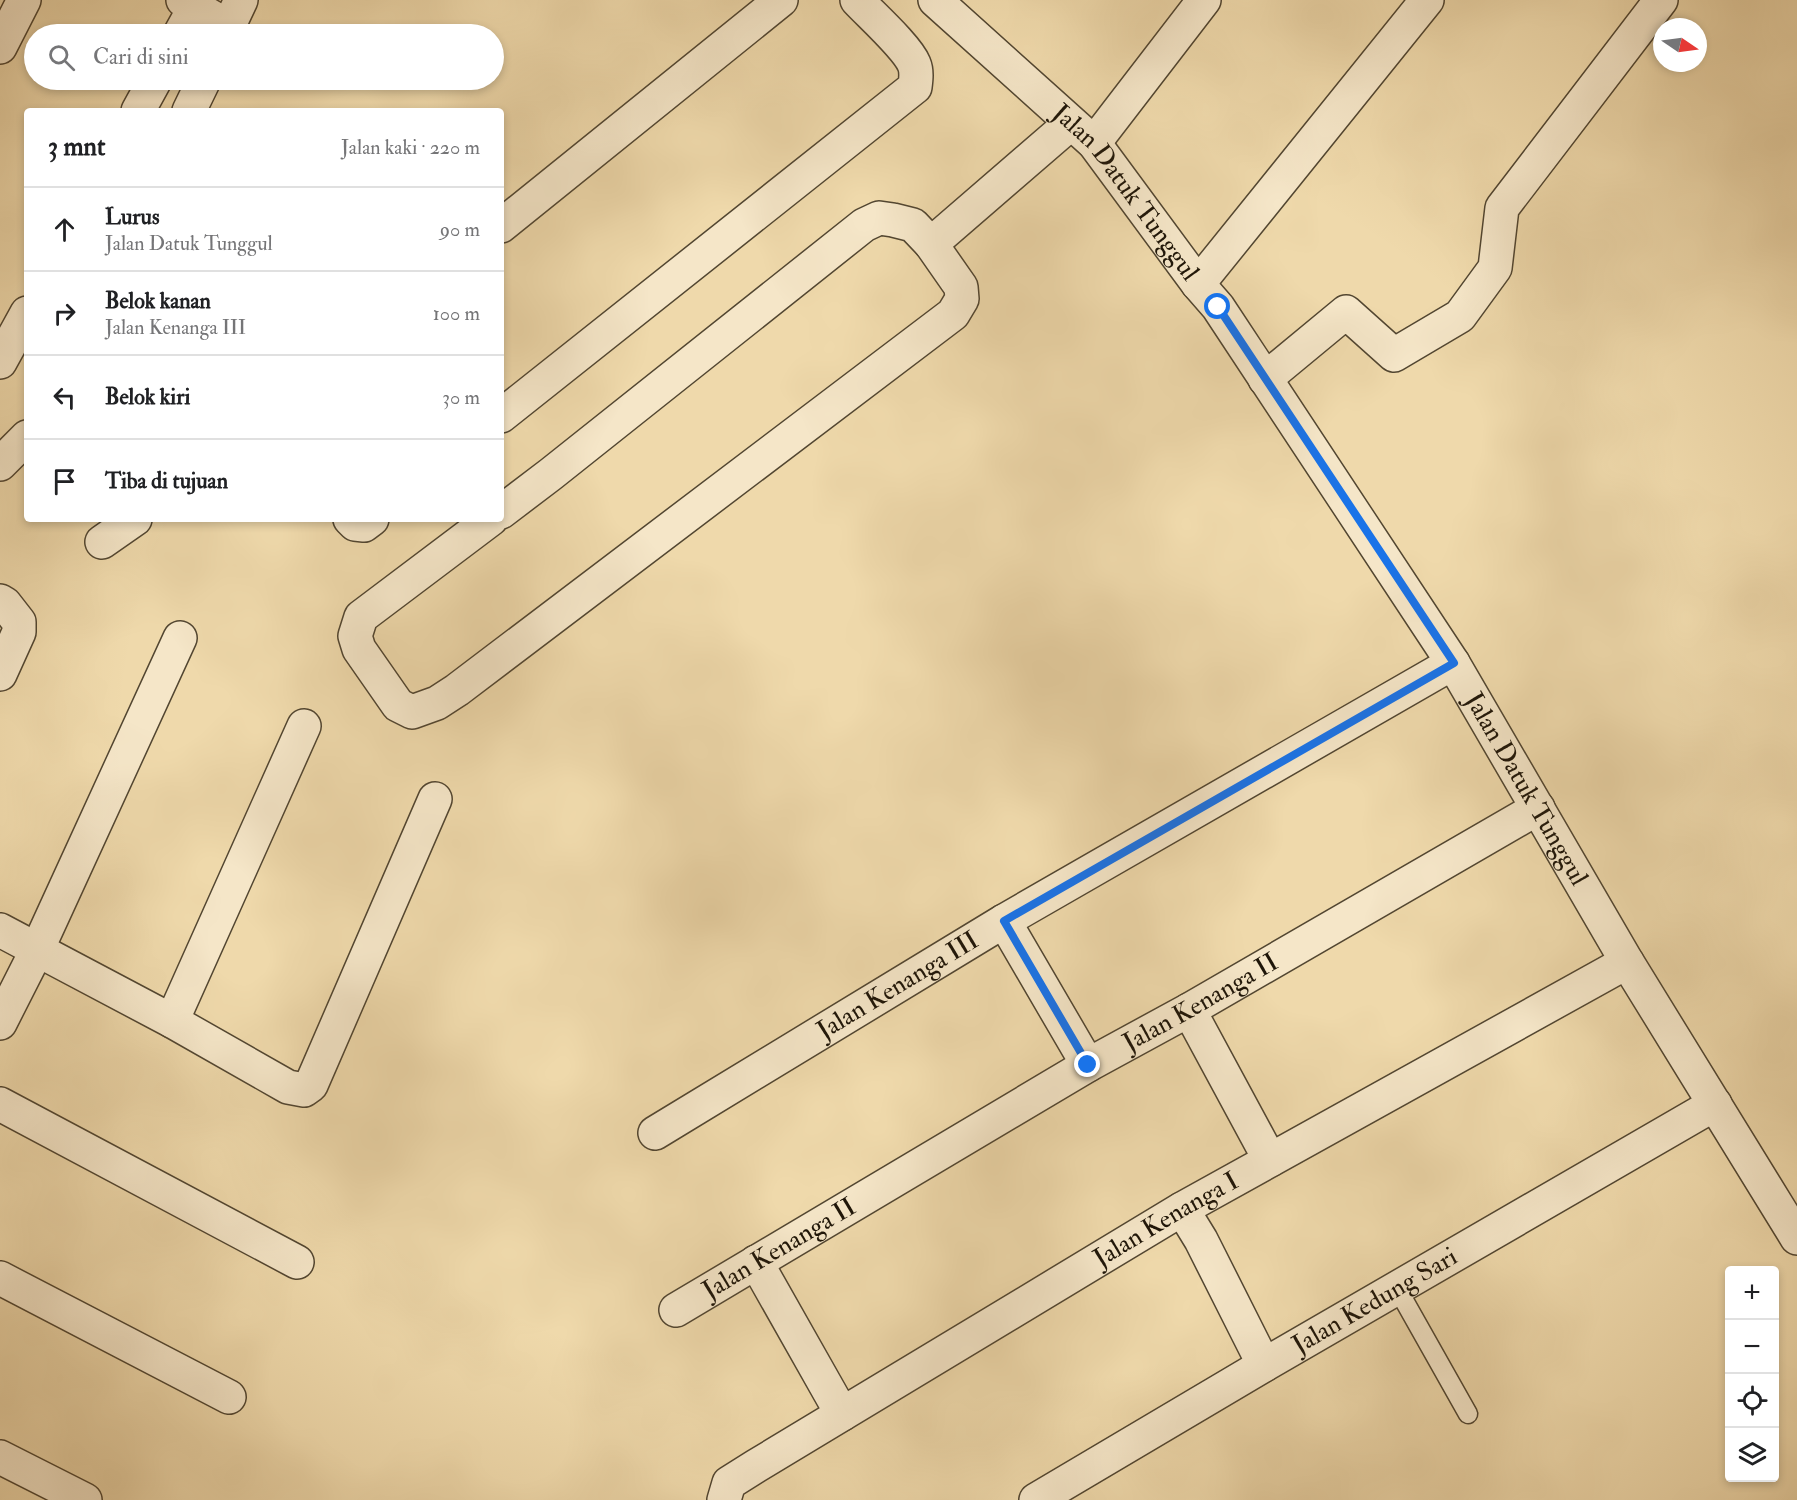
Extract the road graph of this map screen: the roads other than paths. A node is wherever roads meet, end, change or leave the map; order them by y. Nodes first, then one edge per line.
1 (24, 0) edge
2 (781, 0) edge
3 (857, 0) edge
4 (935, 0) edge
5 (1204, 0) edge
6 (1427, 0) edge
7 (1661, 0) edge
8 (186, 14) edge
9 (232, 20) edge
10 (0, 47) edge
11 (150, 90) edge
12 (199, 90) edge
13 (140, 108) edge
14 (190, 108) edge
15 (1083, 133) junction
16 (504, 224) edge
17 (930, 244) junction
18 (1198, 284) junction
19 (24, 318) edge
20 (0, 362) edge
21 (1265, 379) junction
22 (504, 414) edge
23 (24, 440) edge
24 (0, 464) edge
25 (504, 510) edge
26 (131, 522) edge
27 (353, 522) edge
28 (368, 522) edge
29 (487, 522) edge
30 (102, 542) dead end
31 (0, 601) edge
32 (180, 638) dead end
33 (1454, 663) junction
34 (0, 674) edge
35 (304, 726) dead end
36 (435, 799) dead end
37 (1538, 808) junction
38 (1004, 921) junction
39 (0, 930) edge
40 (37, 950) junction
41 (1627, 962) junction
42 (1189, 1010) junction
43 (172, 1021) junction
44 (0, 1023) edge
45 (1088, 1065) junction
46 (0, 1104) edge
47 (1715, 1104) junction
48 (655, 1133) dead end
49 (1270, 1160) junction
50 (1182, 1209) junction
51 (1797, 1238) edge
52 (297, 1262) dead end
53 (756, 1262) junction
54 (0, 1278) edge
55 (1397, 1288) junction
56 (676, 1310) dead end
57 (1264, 1365) junction
58 (229, 1397) dead end
59 (842, 1413) junction
60 (1468, 1414) dead end
61 (0, 1457) edge
62 (85, 1500) edge
63 (724, 1500) edge
64 (1036, 1500) edge

1 - 10 street
2 - 16 street
3 - 22 street
4 - 15 street, Jalan Datuk Tunggul
5 - 15 street
6 - 18 street
7 - 21 street
8 - 9 street
11 - 13 street
12 - 14 street
15 - 17 street
15 - 18 street, Jalan Datuk Tunggul
17 - 25 street
17 - 29 street
18 - 21 street, Jalan Datuk Tunggul
19 - 20 street
21 - 33 street, Jalan Datuk Tunggul
23 - 24 street
26 - 30 street
27 - 28 street
31 - 34 street
32 - 40 street
33 - 37 street, Jalan Datuk Tunggul
33 - 38 street, Jalan Kenanga III
35 - 43 street
36 - 43 street
37 - 41 street, Jalan Datuk Tunggul
37 - 42 street, Jalan Kenanga II
38 - 45 street
38 - 48 street, Jalan Kenanga III
39 - 40 street
40 - 43 street
40 - 44 street
41 - 47 street, Jalan Datuk Tunggul
41 - 49 street, Jalan Kenanga I
42 - 45 street, Jalan Kenanga II
42 - 49 street
45 - 53 street, Jalan Kenanga II
46 - 52 street
47 - 51 street, Jalan Datuk Tunggul
47 - 55 street, Jalan Kedung Sari
49 - 50 street, Jalan Kenanga I
50 - 57 street
50 - 59 street, Jalan Kenanga I
53 - 56 street, Jalan Kenanga II
53 - 59 street
54 - 58 street
55 - 57 street, Jalan Kedung Sari
55 - 60 lane
57 - 64 street, Jalan Kedung Sari
59 - 63 street, Jalan Kenanga I
61 - 62 street

